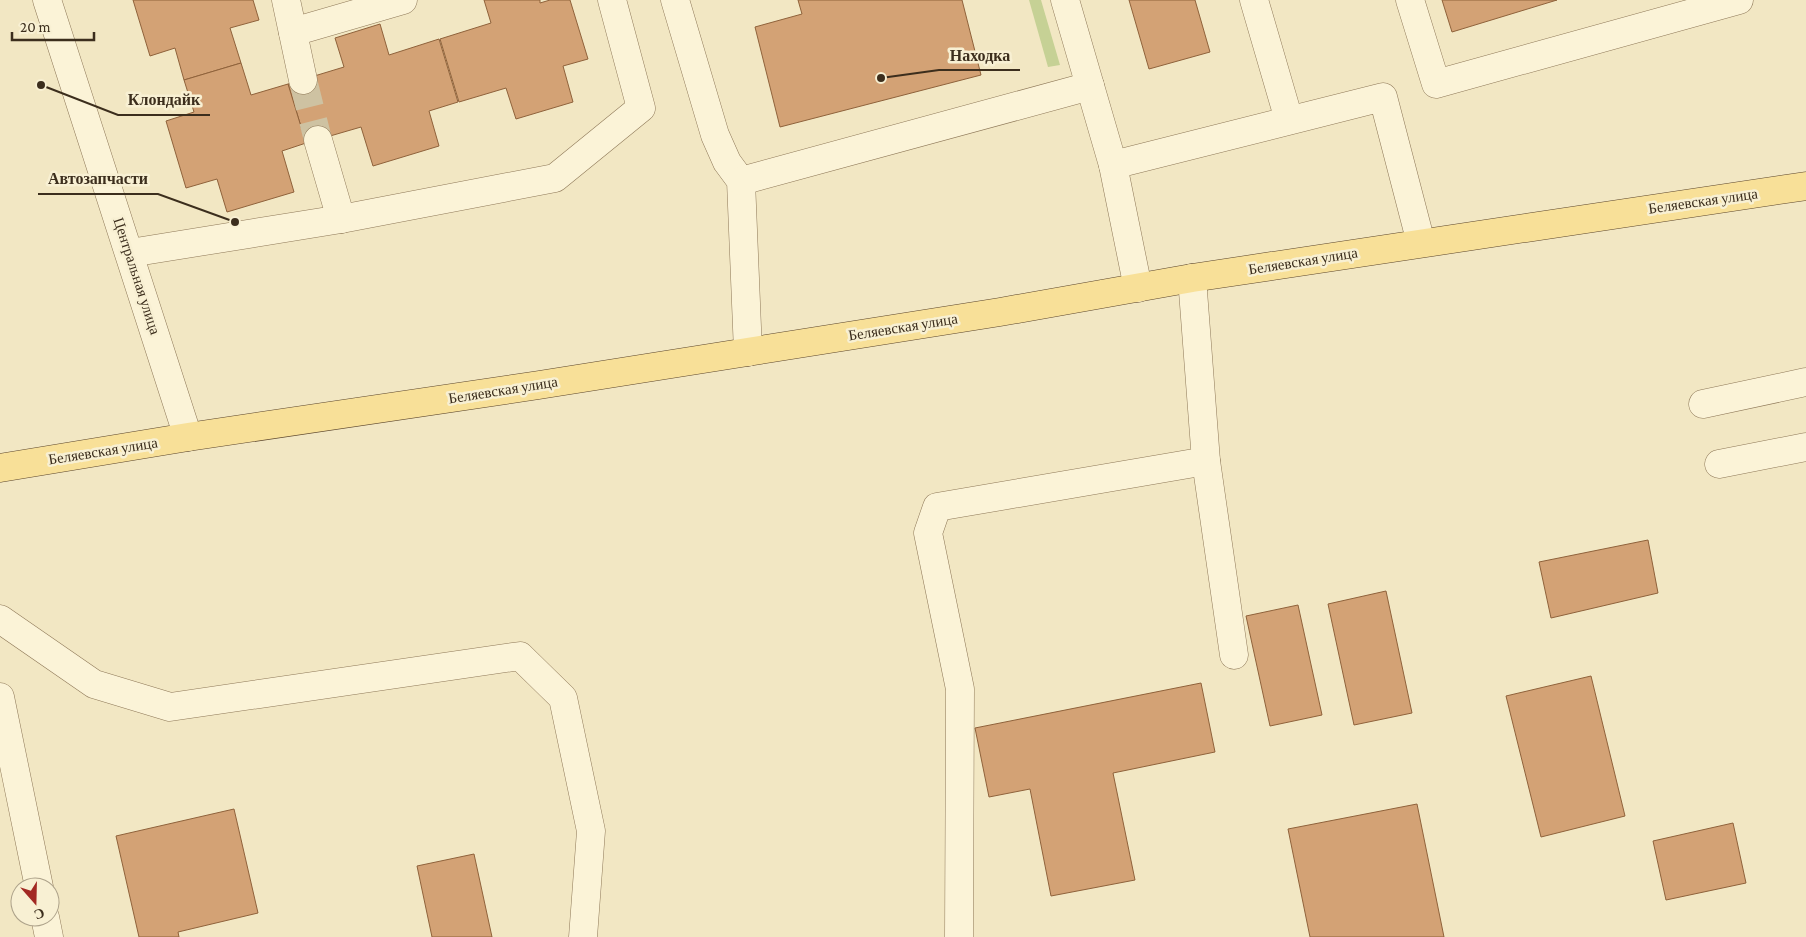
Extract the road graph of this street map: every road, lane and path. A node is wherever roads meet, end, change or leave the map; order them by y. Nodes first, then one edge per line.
1 (47, 0) edge
2 (286, 0) edge
3 (403, 0) edge
4 (612, 0) edge
5 (676, 0) edge
6 (1065, 0) edge
7 (1254, 0) edge
8 (1410, 0) edge
9 (1739, 0) edge
10 (293, 32) junction
11 (303, 80) tunnel mouth
12 (1090, 86) junction
13 (1290, 120) junction
14 (318, 140) tunnel mouth
15 (1113, 165) junction
16 (741, 181) junction
17 (1806, 186) edge
18 (341, 218) junction
19 (1421, 243) junction
20 (130, 253) junction
21 (1192, 278) junction
22 (1138, 288) junction
23 (748, 352) junction
24 (1806, 382) edge
25 (1703, 404) dead end
26 (188, 437) junction
27 (1806, 448) edge
28 (1206, 461) junction
29 (1719, 464) dead end
30 (0, 468) edge
31 (0, 619) edge
32 (1234, 655) dead end
33 (0, 696) edge
34 (37, 877) edge
35 (582, 937) edge
36 (960, 937) edge

1 - 20 street, Центральная улица
2 - 10 street
3 - 10 street
4 - 18 street
5 - 16 street
6 - 12 street
7 - 13 street
8 - 9 street
10 - 11 street
12 - 15 street
12 - 16 street
13 - 15 street
13 - 19 street
14 - 18 street
15 - 22 street
16 - 23 street
17 - 19 main road, Беляевская улица
18 - 20 street
19 - 21 main road, Беляевская улица
20 - 26 street, Центральная улица
21 - 22 main road, Беляевская улица
21 - 28 street
22 - 23 main road, Беляевская улица
23 - 26 main road, Беляевская улица
24 - 25 street
26 - 30 main road, Беляевская улица
27 - 29 street
28 - 32 street
28 - 36 street
31 - 35 street
33 - 34 street

